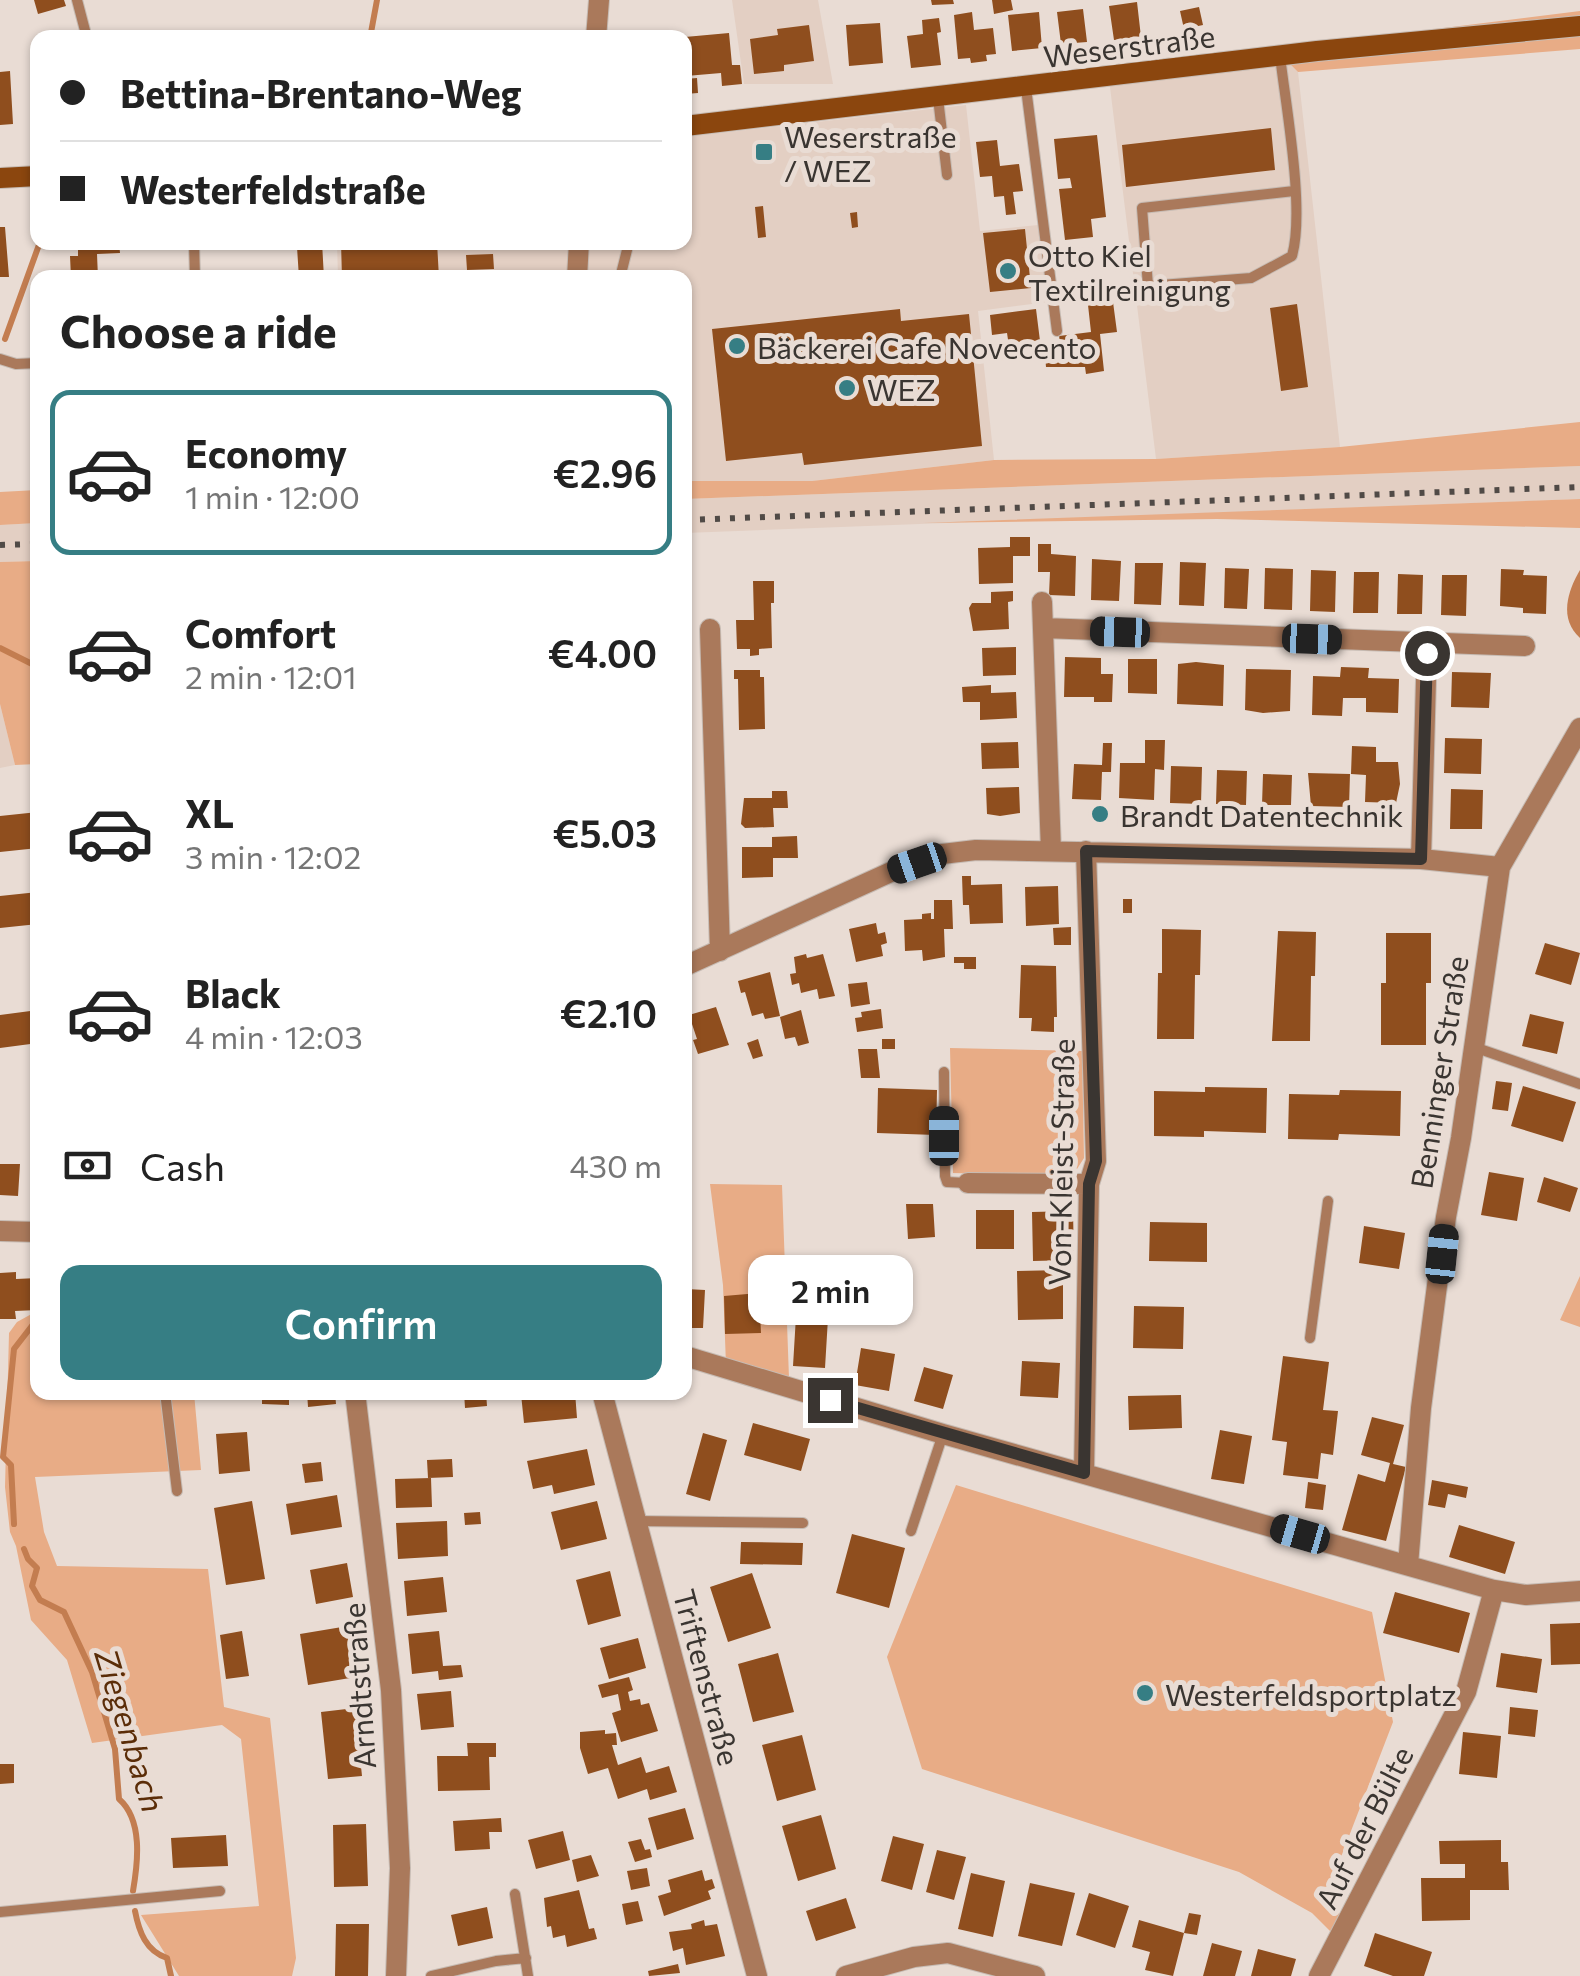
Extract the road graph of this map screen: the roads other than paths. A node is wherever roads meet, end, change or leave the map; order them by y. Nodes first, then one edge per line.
1 (76, 0) edge
2 (599, 0) edge
3 (1580, 26) edge
4 (85, 30) edge
5 (597, 30) edge
6 (1280, 56) junction
7 (1026, 88) junction
8 (938, 98) junction
9 (692, 125) edge
10 (947, 175) dead end
11 (30, 176) edge
12 (0, 178) edge
13 (1294, 191) junction
14 (1057, 331) dead end
15 (0, 359) edge
16 (30, 363) edge
17 (1042, 602) dead end
18 (1043, 628) junction
19 (710, 630) dead end
20 (1427, 644) junction
21 (1525, 646) dead end
22 (1580, 728) edge
23 (1051, 851) junction
24 (1086, 851) junction
25 (1421, 859) junction
26 (1500, 867) junction
27 (720, 951) junction
28 (692, 963) edge
29 (1473, 1046) junction
30 (944, 1072) dead end
31 (1580, 1084) edge
32 (968, 1183) joint
33 (1089, 1184) junction
34 (1328, 1201) dead end
35 (0, 1231) edge
36 (30, 1232) edge
37 (1310, 1338) dead end
38 (692, 1358) edge
39 (165, 1400) edge
40 (356, 1400) edge
41 (604, 1400) edge
42 (942, 1434) junction
43 (1084, 1473) junction
44 (176, 1491) dead end
45 (634, 1520) junction
46 (803, 1523) dead end
47 (912, 1531) dead end
48 (1408, 1565) junction
49 (1494, 1590) junction
50 (1580, 1591) edge
51 (220, 1891) dead end
52 (515, 1894) dead end
53 (0, 1912) edge
54 (526, 1958) junction
55 (917, 1966) edge
56 (396, 1976) edge
57 (431, 1976) edge
58 (528, 1976) edge
59 (758, 1976) edge
60 (846, 1976) edge
61 (1035, 1976) edge
62 (1319, 1976) edge

1 - 4 lane
2 - 5 street
3 - 6 street, Weserstraße
6 - 7 street, Weserstraße
6 - 13 lane
7 - 8 street, Weserstraße
7 - 14 lane
8 - 9 street, Weserstraße
8 - 10 lane
11 - 12 street
13 - 13 lane
15 - 16 lane
17 - 18 street
18 - 20 street
18 - 23 street
19 - 27 street
20 - 21 street
20 - 25 street
22 - 26 street, Benninger Straße
23 - 24 street
23 - 27 street
24 - 25 street
24 - 33 street, Von-Kleist-Straße
25 - 26 street
26 - 29 street, Benninger Straße
27 - 28 street
29 - 31 lane
29 - 48 street, Benninger Straße
30 - 32 lane
32 - 33 street
33 - 43 street, Von-Kleist-Straße
34 - 37 lane
35 - 36 street
38 - 42 street
39 - 44 lane
40 - 56 street, Arndtstraße
41 - 45 street, Triftenstraße
42 - 43 street
42 - 47 lane
43 - 48 street
45 - 46 lane
45 - 59 street, Triftenstraße
48 - 49 street
49 - 50 street
49 - 62 street, Auf der Bülte
51 - 53 lane
52 - 54 lane
54 - 57 lane
54 - 58 lane
55 - 60 street
55 - 61 street

